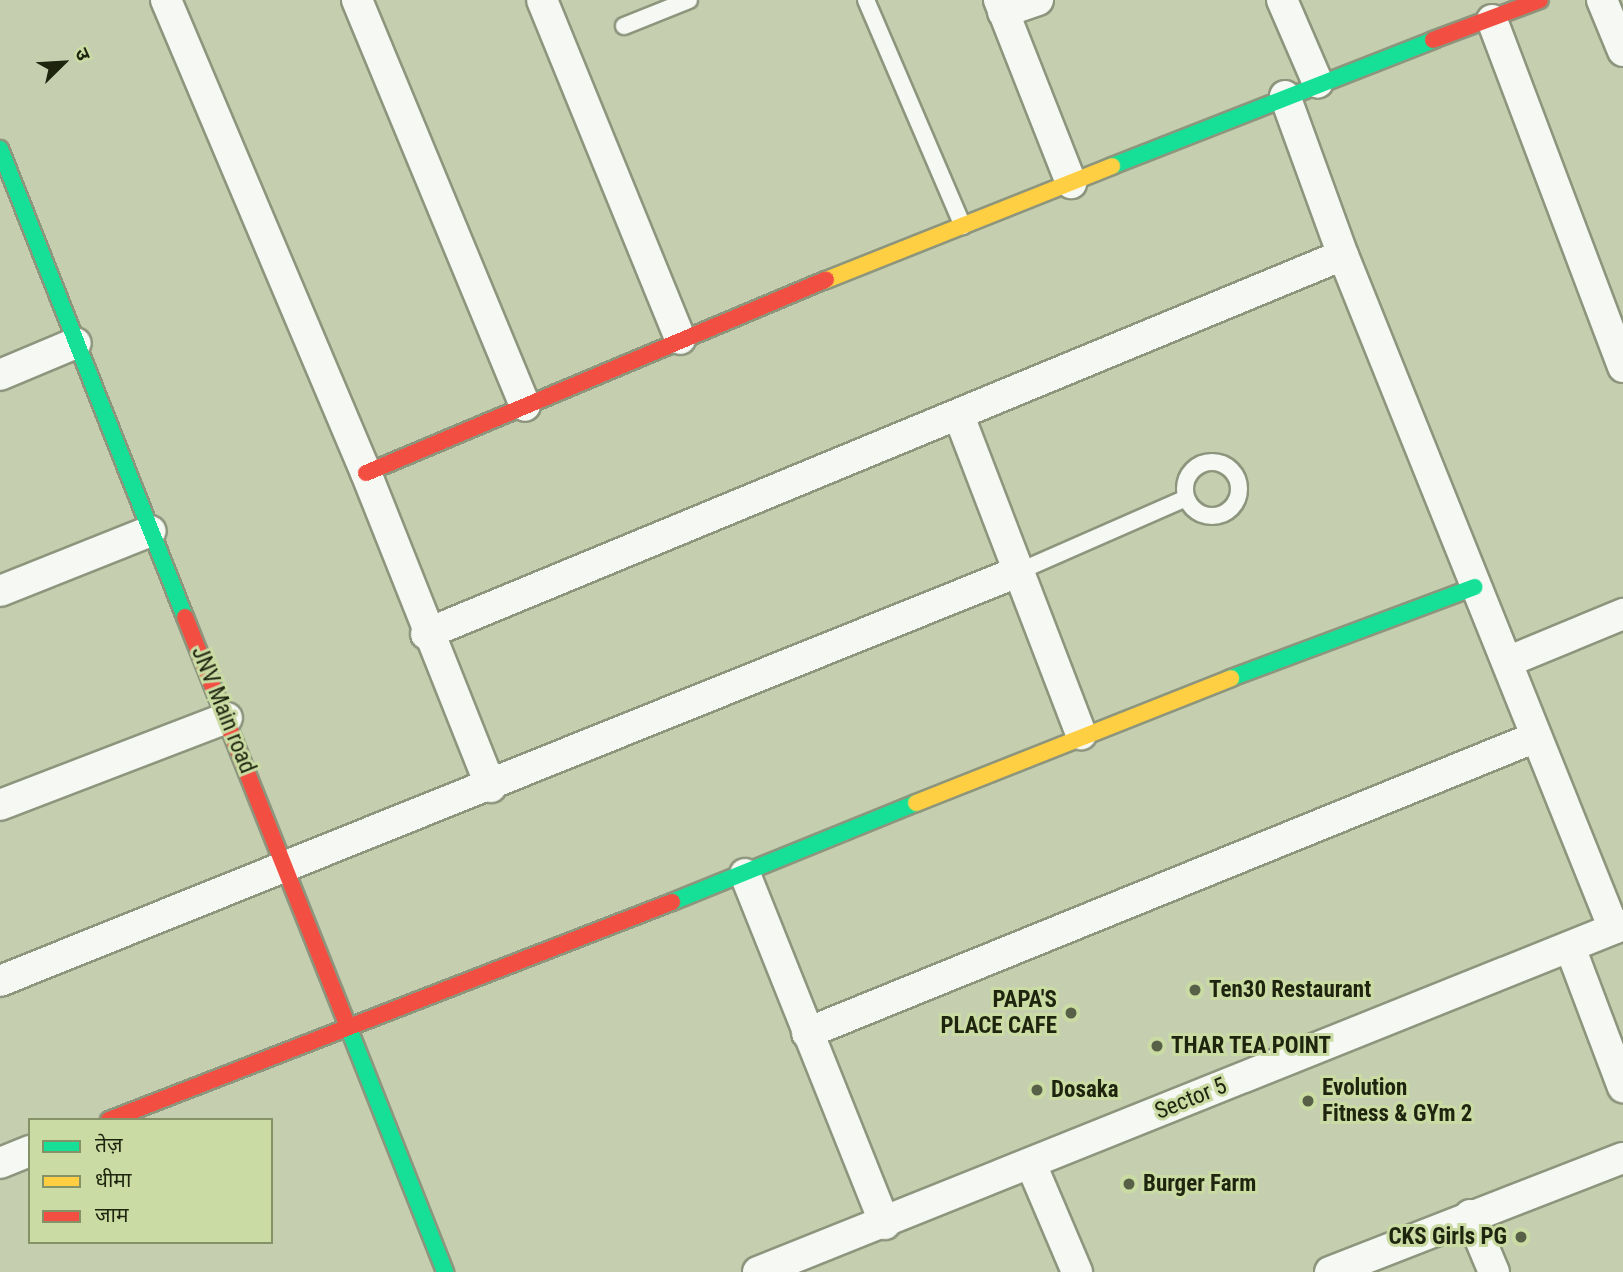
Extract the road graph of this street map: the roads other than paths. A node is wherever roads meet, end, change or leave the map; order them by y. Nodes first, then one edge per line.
1 (166, 0) edge
2 (357, 0) edge
3 (542, 0) edge
4 (690, 0) edge
5 (866, 0) edge
6 (1038, 0) edge
7 (1282, 0) edge
8 (1541, 0) edge
9 (1602, 0) edge
10 (1001, 6) edge
11 (1492, 20) junction
12 (624, 26) dead end
13 (1623, 51) edge
14 (1318, 83) junction
15 (1285, 96) junction
16 (2, 161) edge
17 (1071, 183) junction
18 (963, 227) junction
19 (1343, 255) junction
20 (680, 339) junction
21 (76, 343) junction
22 (1623, 367) edge
23 (0, 374) edge
24 (525, 406) junction
25 (959, 416) junction
26 (366, 473) junction
27 (1186, 498) dead end
28 (151, 531) junction
29 (1020, 571) junction
30 (1475, 587) junction
31 (0, 591) edge
32 (1623, 614) edge
33 (426, 634) junction
34 (1507, 662) junction
35 (227, 718) junction
36 (1081, 734) junction
37 (1536, 737) junction
38 (491, 787) junction
39 (0, 805) edge
40 (285, 868) junction
41 (745, 874) junction
42 (1618, 927) edge
43 (1570, 947) junction
44 (0, 981) edge
45 (347, 1027) junction
46 (807, 1033) junction
47 (1623, 1087) edge
48 (114, 1118) edge
49 (28, 1152) edge
50 (1623, 1158) edge
51 (0, 1163) edge
52 (1031, 1164) junction
53 (1470, 1215) junction
54 (885, 1224) junction
55 (1389, 1262) edge
56 (445, 1272) edge
57 (758, 1272) edge
58 (1077, 1272) edge
59 (1330, 1272) edge
60 (1494, 1272) edge

1 - 26 street
2 - 24 street
3 - 20 street
4 - 12 lane
5 - 18 lane
6 - 10 street
7 - 14 street
8 - 11 street
9 - 13 street
10 - 17 street
11 - 14 street
11 - 22 street
14 - 15 street
15 - 17 street
15 - 19 street
16 - 21 street, JNV Main road
17 - 18 street
18 - 20 street
19 - 25 street
19 - 30 street
20 - 24 street
21 - 23 street
21 - 28 street, JNV Main road
24 - 26 street
25 - 29 street
25 - 33 street
26 - 33 street
27 - 29 lane
28 - 31 street
28 - 35 street, JNV Main road
29 - 36 street
29 - 38 street
30 - 34 street
30 - 36 street
32 - 34 street
33 - 38 street
34 - 37 street
35 - 39 street
35 - 40 street, JNV Main road
36 - 41 street
37 - 42 street
37 - 46 street
38 - 40 street
40 - 44 street
40 - 45 street, JNV Main road
41 - 45 street
41 - 46 street
42 - 43 street, Sector 5
43 - 47 street
43 - 52 street, Sector 5
45 - 48 street
45 - 56 street, JNV Main road
46 - 54 street
49 - 51 street
50 - 53 street
52 - 54 street, Sector 5
52 - 58 street
53 - 55 street
53 - 60 street
54 - 57 street, Sector 5
55 - 59 street

